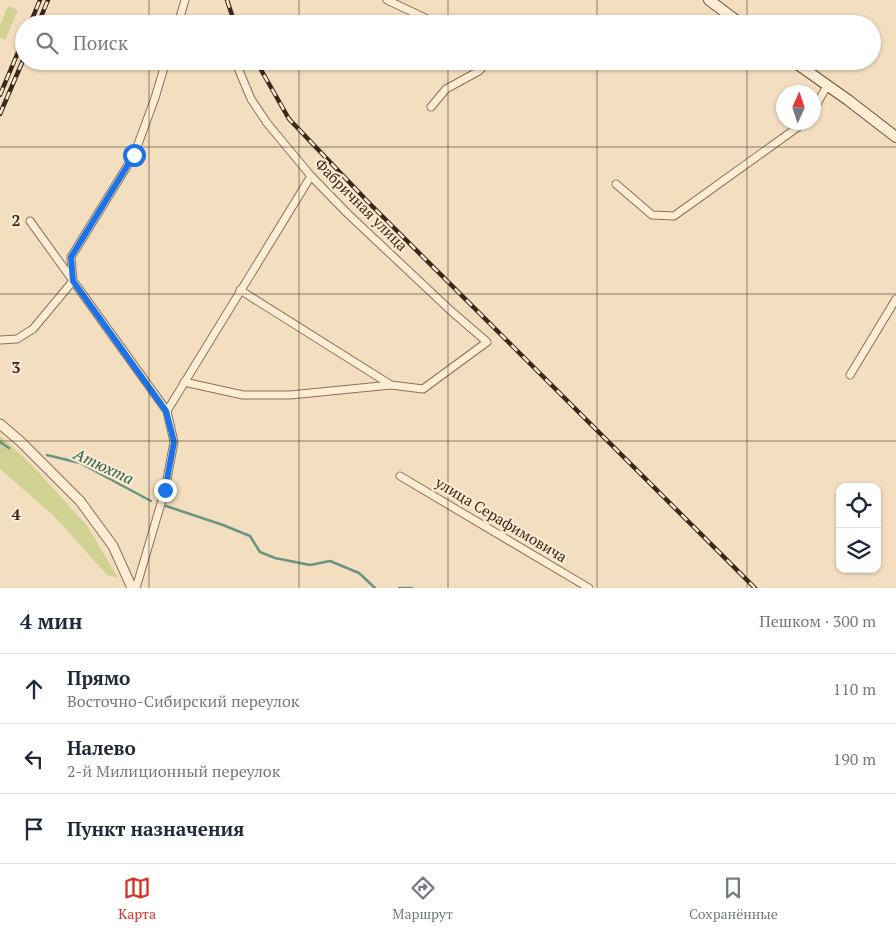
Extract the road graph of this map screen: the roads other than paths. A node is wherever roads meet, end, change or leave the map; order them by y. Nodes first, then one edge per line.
1 (185, 0) edge
2 (387, 0) edge
3 (708, 0) edge
4 (181, 15) edge
5 (419, 15) edge
6 (729, 15) edge
7 (163, 70) edge
8 (239, 70) edge
9 (480, 70) edge
10 (805, 70) edge
11 (827, 86) junction
12 (821, 97) edge
13 (431, 106) dead end
14 (794, 130) edge
15 (896, 137) edge
16 (311, 176) junction
17 (616, 184) dead end
18 (30, 221) dead end
19 (73, 281) junction
20 (240, 290) junction
21 (896, 299) edge
22 (0, 340) edge
23 (850, 375) dead end
24 (184, 382) junction
25 (391, 385) junction
26 (166, 411) junction
27 (0, 424) edge
28 (400, 476) dead end
29 (134, 588) edge
30 (589, 588) edge

1 - 4 street
2 - 5 street
3 - 6 main road
7 - 19 street
8 - 16 street, Фабричная улица
9 - 13 street
10 - 11 main road
11 - 12 street
11 - 15 main road
14 - 17 street
16 - 20 street
16 - 25 street, Фабричная улица
18 - 19 street
19 - 22 street
19 - 26 street
20 - 24 street
20 - 25 street
21 - 23 street
24 - 25 street
24 - 26 street
26 - 29 street
27 - 29 street
28 - 30 street, улица Серафимовича

